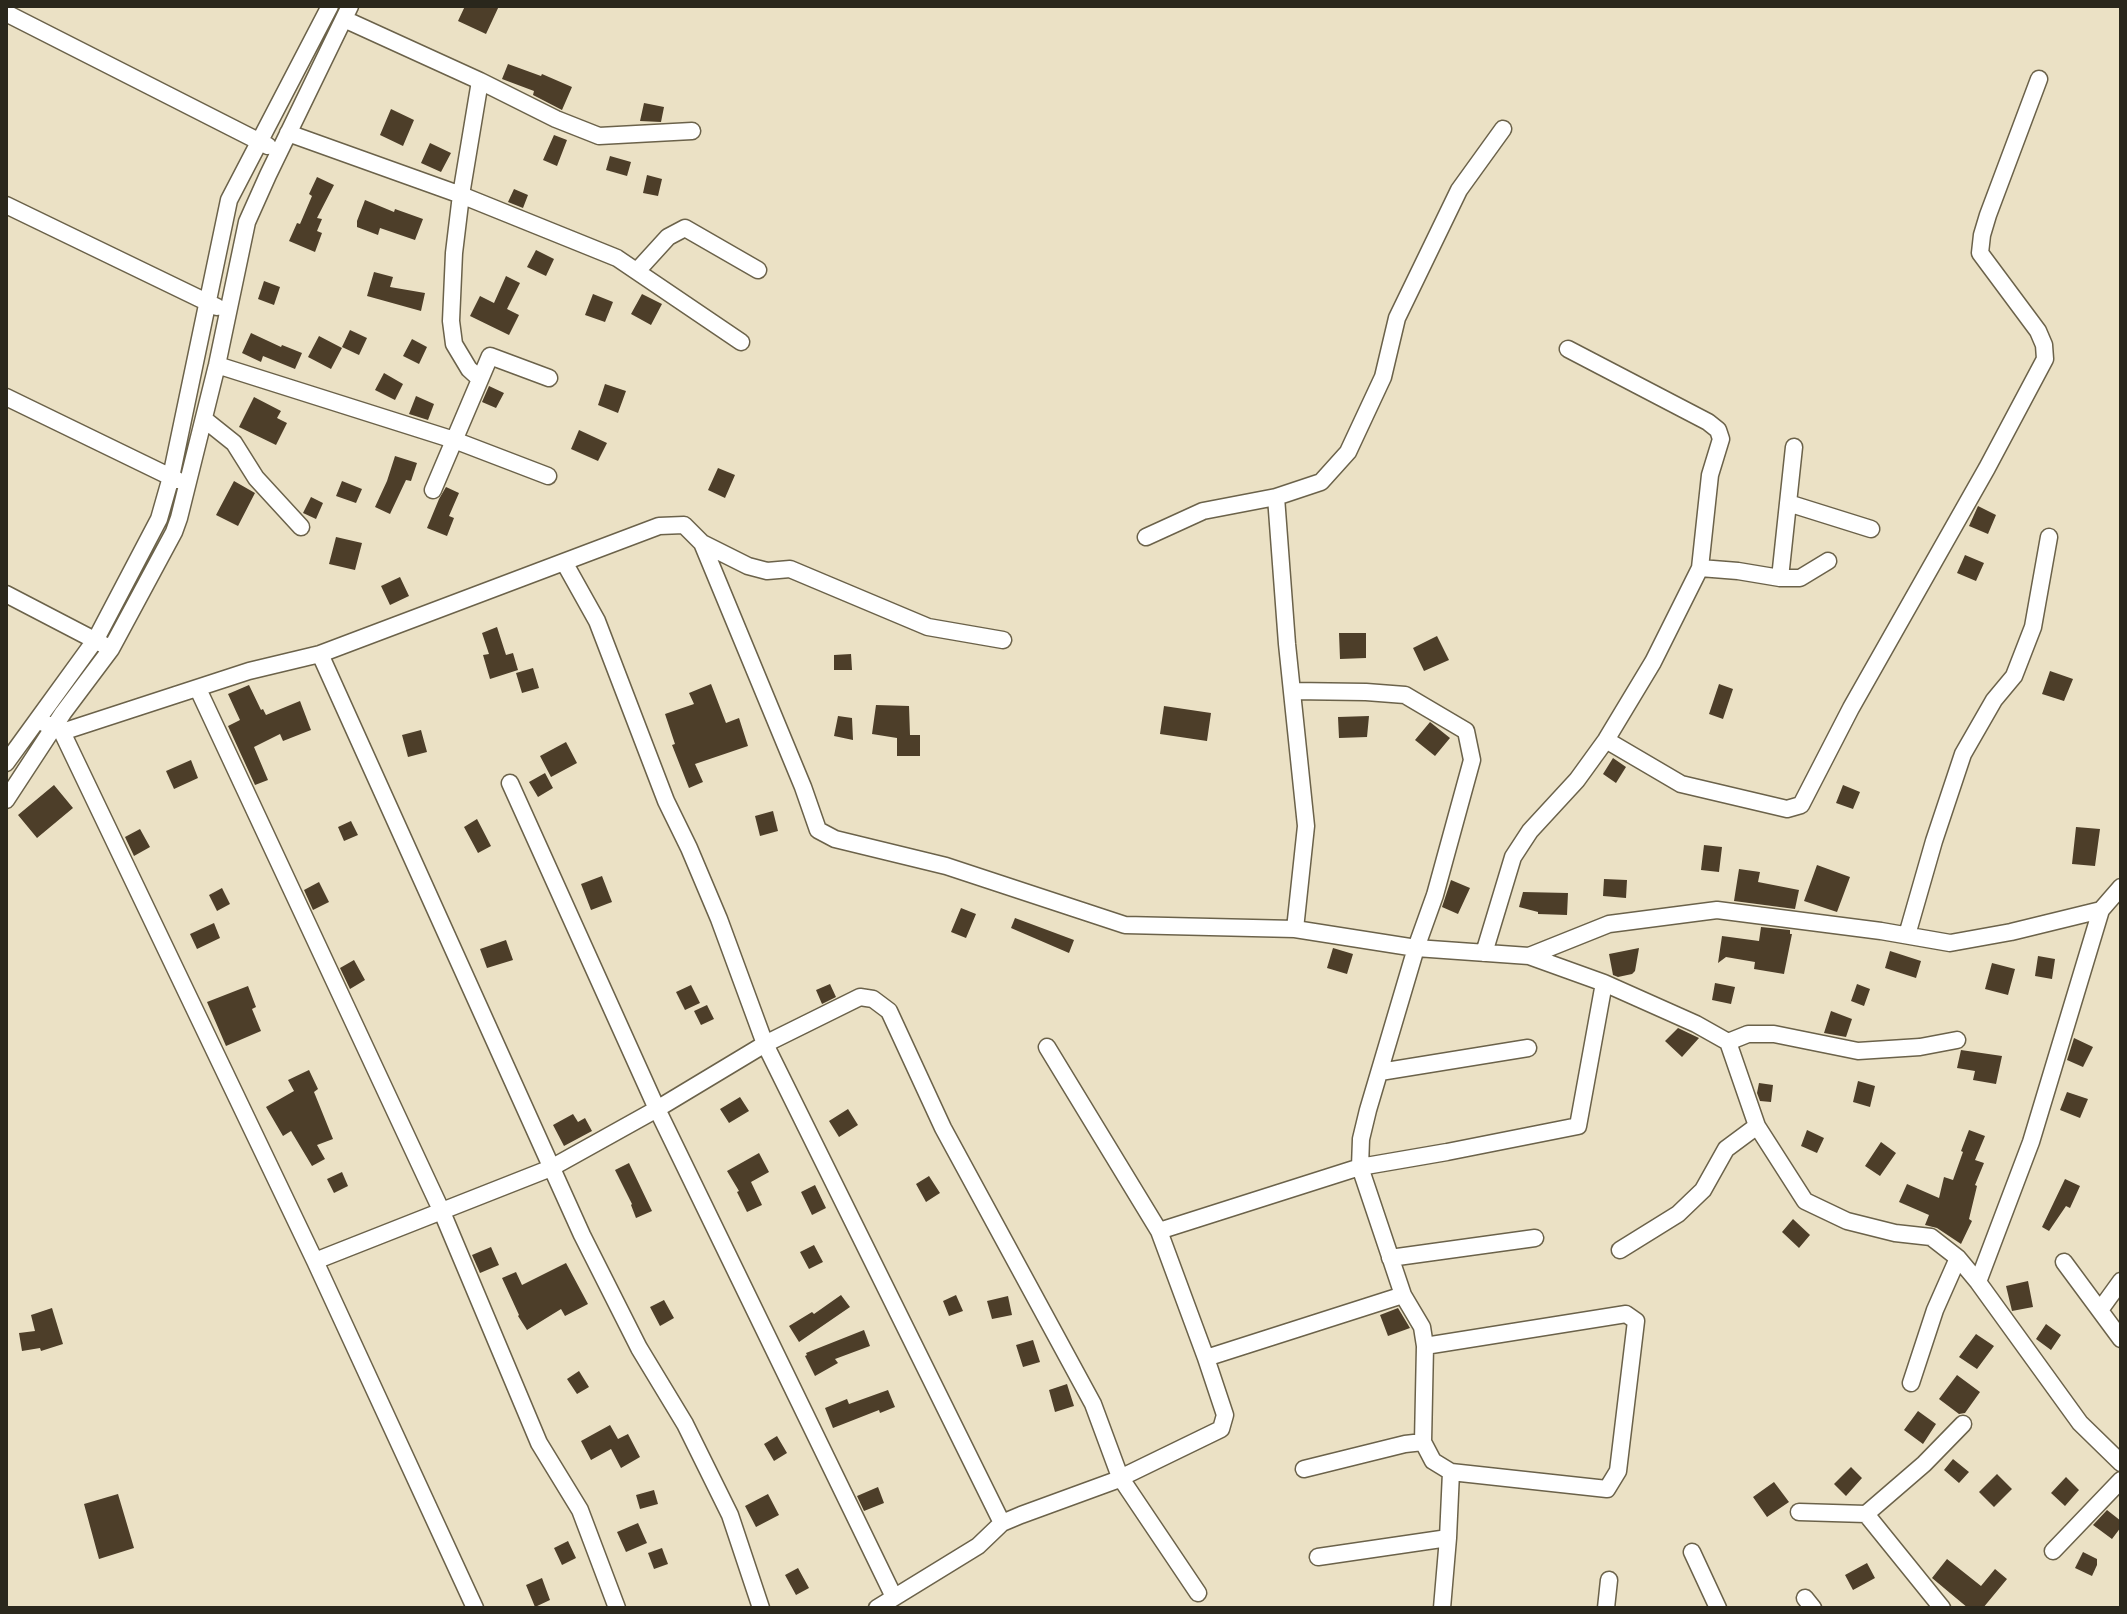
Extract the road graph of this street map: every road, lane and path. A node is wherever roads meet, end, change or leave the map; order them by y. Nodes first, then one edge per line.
1 (330, 6) edge
2 (6, 13) edge
3 (347, 13) edge
4 (2039, 79) dead end
5 (480, 81) junction
6 (1503, 129) dead end
7 (692, 131) dead end
8 (288, 133) junction
9 (259, 141) junction
10 (279, 152) junction
11 (461, 195) junction
12 (6, 205) edge
13 (758, 270) dead end
14 (637, 271) junction
15 (208, 303) junction
16 (227, 312) junction
17 (741, 342) dead end
18 (1568, 349) dead end
19 (217, 365) junction
20 (549, 378) dead end
21 (480, 379) junction
22 (6, 397) edge
23 (204, 419) junction
24 (454, 440) junction
25 (1794, 447) dead end
26 (548, 476) dead end
27 (171, 477) junction
28 (187, 485) junction
29 (433, 490) dead end
30 (1276, 497) junction
31 (1788, 503) junction
32 (301, 527) dead end
33 (1871, 529) dead end
34 (1146, 537) dead end
35 (2049, 537) dead end
36 (702, 543) junction
37 (1828, 561) dead end
38 (564, 562) junction
39 (1700, 568) junction
40 (1780, 578) junction
41 (6, 594) edge
42 (96, 639) junction
43 (1003, 640) dead end
44 (111, 649) junction
45 (320, 654) junction
46 (198, 689) junction
47 (1292, 691) junction
48 (38, 720) junction
49 (57, 731) junction
50 (1606, 740) junction
51 (6, 763) edge
52 (510, 783) dead end
53 (6, 800) edge
54 (2121, 887) edge
55 (2101, 910) junction
56 (1295, 929) junction
57 (1907, 935) junction
58 (1416, 948) junction
59 (1484, 953) junction
60 (1529, 956) junction
61 (1604, 983) junction
62 (1957, 1040) dead end
63 (1728, 1042) junction
64 (765, 1044) junction
65 (1047, 1047) dead end
66 (1528, 1048) dead end
67 (1380, 1072) junction
68 (657, 1109) junction
69 (1757, 1126) junction
70 (1360, 1167) junction
71 (551, 1168) junction
72 (442, 1212) junction
73 (1159, 1231) junction
74 (1535, 1238) dead end
75 (1620, 1250) dead end
76 (1390, 1258) junction
77 (1958, 1258) junction
78 (315, 1261) junction
79 (2064, 1262) dead end
80 (2121, 1281) edge
81 (1978, 1282) junction
82 (1403, 1295) junction
83 (2100, 1310) junction
84 (2121, 1339) edge
85 (1425, 1346) junction
86 (1206, 1358) junction
87 (1911, 1383) dead end
88 (1963, 1424) dead end
89 (1423, 1442) junction
90 (2121, 1463) edge
91 (1304, 1469) dead end
92 (1451, 1472) junction
93 (1120, 1477) junction
94 (2121, 1480) edge
95 (1799, 1512) dead end
96 (1866, 1514) junction
97 (1002, 1523) junction
98 (1448, 1538) junction
99 (2053, 1551) dead end
100 (1692, 1552) dead end
101 (1318, 1557) dead end
102 (1609, 1580) dead end
103 (1198, 1593) dead end
104 (894, 1597) junction
105 (475, 1608) edge
106 (617, 1608) edge
107 (761, 1608) edge
108 (877, 1608) edge
109 (1442, 1608) edge
110 (1606, 1608) edge
111 (1718, 1608) edge
112 (1942, 1608) edge

1 - 9 street
2 - 9 street
3 - 5 street
3 - 8 street
4 - 50 street
5 - 7 street
5 - 11 street
6 - 30 street
8 - 10 street
8 - 11 street
9 - 10 street
9 - 15 street
10 - 16 street
11 - 14 street
11 - 21 street
12 - 15 street
13 - 14 street
14 - 17 street
15 - 16 street
15 - 27 street
16 - 19 street
18 - 39 street
19 - 23 street
19 - 24 street
20 - 21 street
21 - 24 street
22 - 27 street
23 - 28 street
23 - 32 street
24 - 26 street
24 - 29 street
25 - 31 street
27 - 28 street
27 - 42 street
28 - 44 street
30 - 34 street
30 - 47 street
31 - 33 street
31 - 40 street
35 - 57 street
36 - 38 street
36 - 43 street
36 - 56 street
37 - 40 street
38 - 45 street
38 - 64 street
39 - 40 street
39 - 50 street
41 - 42 street
42 - 44 street
42 - 48 street
44 - 49 street
45 - 46 street
45 - 71 street
46 - 49 street
46 - 72 street
47 - 56 street
47 - 58 street
48 - 49 street
48 - 51 street
49 - 53 street
49 - 78 street
50 - 59 street
52 - 68 street
54 - 55 street
55 - 57 street
55 - 81 street
56 - 58 street
57 - 60 street
58 - 59 street
58 - 67 street
59 - 60 street
60 - 61 street
61 - 63 street
61 - 70 street
62 - 63 street
63 - 69 street
64 - 68 street
64 - 93 street
64 - 97 street
65 - 73 street
66 - 67 street
67 - 70 street
68 - 71 street
68 - 104 street
69 - 75 street
69 - 77 street
70 - 73 street
70 - 76 street
71 - 72 street
71 - 107 street
72 - 78 street
72 - 106 street
73 - 86 street
74 - 76 street
76 - 82 street
77 - 81 street
77 - 87 street
78 - 105 street
79 - 83 street
80 - 83 street
81 - 90 street
82 - 85 street
82 - 86 street
83 - 84 street
85 - 89 street
85 - 92 street
86 - 93 street
88 - 96 street
89 - 91 street
89 - 92 street
92 - 98 street
93 - 97 street
93 - 103 street
94 - 99 street
95 - 96 street
96 - 112 street
97 - 104 street
98 - 101 street
98 - 109 street
100 - 111 street
102 - 110 street
104 - 108 street

